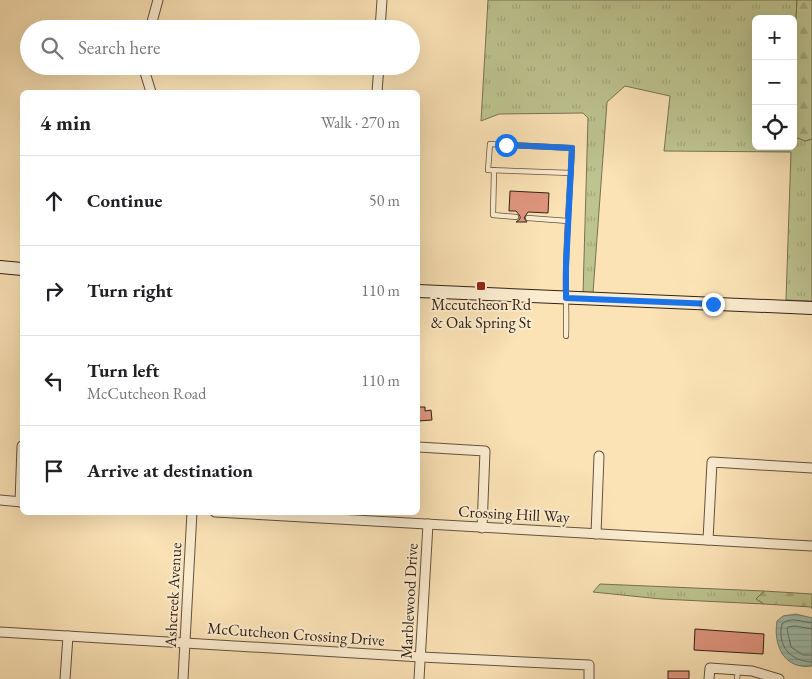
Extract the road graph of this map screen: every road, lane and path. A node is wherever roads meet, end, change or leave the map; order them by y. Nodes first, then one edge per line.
1 (158, 0) edge
2 (382, 0) edge
3 (152, 20) edge
4 (381, 20) edge
5 (146, 75) edge
6 (378, 75) edge
7 (150, 90) edge
8 (377, 90) edge
9 (494, 170) junction
10 (571, 174) junction
11 (516, 217) dead end
12 (528, 218) dead end
13 (568, 221) junction
14 (0, 267) edge
15 (20, 269) edge
16 (420, 291) edge
17 (566, 298) junction
18 (812, 308) edge
19 (566, 336) dead end
20 (420, 447) edge
21 (599, 456) dead end
22 (812, 468) edge
23 (0, 500) edge
24 (20, 502) edge
25 (192, 515) edge
26 (311, 515) edge
27 (378, 517) edge
28 (428, 524) junction
29 (482, 528) junction
30 (596, 534) junction
31 (708, 540) junction
32 (812, 546) edge
33 (0, 632) edge
34 (68, 636) junction
35 (186, 642) junction
36 (421, 657) junction
37 (737, 674) edge
38 (65, 679) edge
39 (183, 679) edge
40 (419, 679) edge
41 (589, 679) edge
42 (709, 679) edge
43 (778, 679) edge

1 - 3 street
2 - 4 street
5 - 7 street
6 - 8 street
9 - 10 lane
9 - 10 lane
9 - 11 lane
10 - 13 lane
12 - 13 lane
13 - 17 lane
14 - 15 main road
16 - 17 main road
17 - 18 main road
17 - 19 lane
20 - 29 street
21 - 30 street
22 - 31 street
23 - 24 street
25 - 35 street, Ashcreek Avenue
26 - 27 street, Crossing Hill Way
27 - 28 street, Crossing Hill Way
28 - 29 street, Crossing Hill Way
28 - 36 street, Marblewood Drive
29 - 30 street, Crossing Hill Way
30 - 31 street, Crossing Hill Way
31 - 32 street, Crossing Hill Way
33 - 34 street, McCutcheon Crossing Drive
34 - 35 street, McCutcheon Crossing Drive
34 - 38 street
35 - 36 street, McCutcheon Crossing Drive
35 - 39 street, Ashcreek Avenue
36 - 40 street, Marblewood Drive
36 - 41 street, McCutcheon Crossing Drive
37 - 42 street
37 - 43 street

